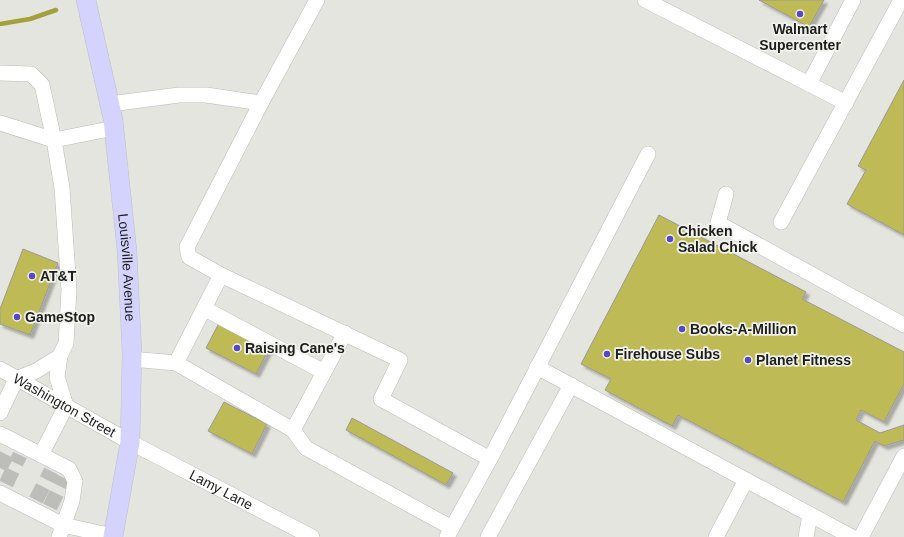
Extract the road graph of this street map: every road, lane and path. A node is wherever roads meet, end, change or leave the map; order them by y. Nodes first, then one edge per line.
1 (86, 0) edge
2 (317, 0) edge
3 (645, 0) edge
4 (853, 0) edge
5 (901, 0) edge
6 (0, 73) edge
7 (809, 84) junction
8 (261, 103) junction
9 (846, 103) junction
10 (110, 104) junction
11 (0, 123) edge
12 (114, 128) junction
13 (54, 140) junction
14 (648, 154) dead end
15 (726, 194) dead end
16 (781, 222) dead end
17 (221, 275) junction
18 (205, 309) junction
19 (904, 325) edge
20 (345, 333) junction
21 (60, 356) junction
22 (132, 359) junction
23 (176, 363) junction
24 (537, 367) junction
25 (0, 369) edge
26 (324, 372) junction
27 (16, 379) junction
28 (571, 385) junction
29 (66, 406) junction
30 (0, 413) edge
31 (293, 430) junction
32 (0, 434) edge
33 (130, 442) junction
34 (41, 455) junction
35 (904, 456) edge
36 (490, 459) junction
37 (746, 480) junction
38 (2, 490) edge
39 (810, 515) junction
40 (61, 531) edge
41 (449, 532) edge
42 (113, 536) edge
43 (852, 536) edge
44 (312, 537) edge
45 (488, 537) edge
46 (716, 537) edge
47 (806, 537) edge

1 - 10 main road, Louisville Avenue
2 - 8 street
3 - 7 street
4 - 7 street
5 - 9 street
6 - 13 street
7 - 9 street
8 - 10 street
8 - 17 street
9 - 16 street
10 - 12 main road, Louisville Avenue
11 - 13 street
12 - 13 street
12 - 22 main road, Louisville Avenue
13 - 21 street
14 - 24 street
15 - 19 street
17 - 18 street
17 - 20 street
18 - 23 street
18 - 26 street
20 - 26 street
20 - 36 street
21 - 27 street
21 - 29 street
22 - 23 street
22 - 33 main road, Louisville Avenue
23 - 31 street
24 - 28 street
24 - 36 street
25 - 27 street, Washington Street
26 - 31 street
27 - 29 street, Washington Street
27 - 30 street
28 - 37 street
28 - 45 street
29 - 33 street, Washington Street
29 - 34 street
31 - 41 street
32 - 34 street
33 - 42 main road, Louisville Avenue
33 - 44 street, Lamy Lane
34 - 40 street
35 - 43 street
36 - 41 street
37 - 39 street
37 - 46 street
38 - 40 street
39 - 43 street
39 - 47 street
40 - 42 street

